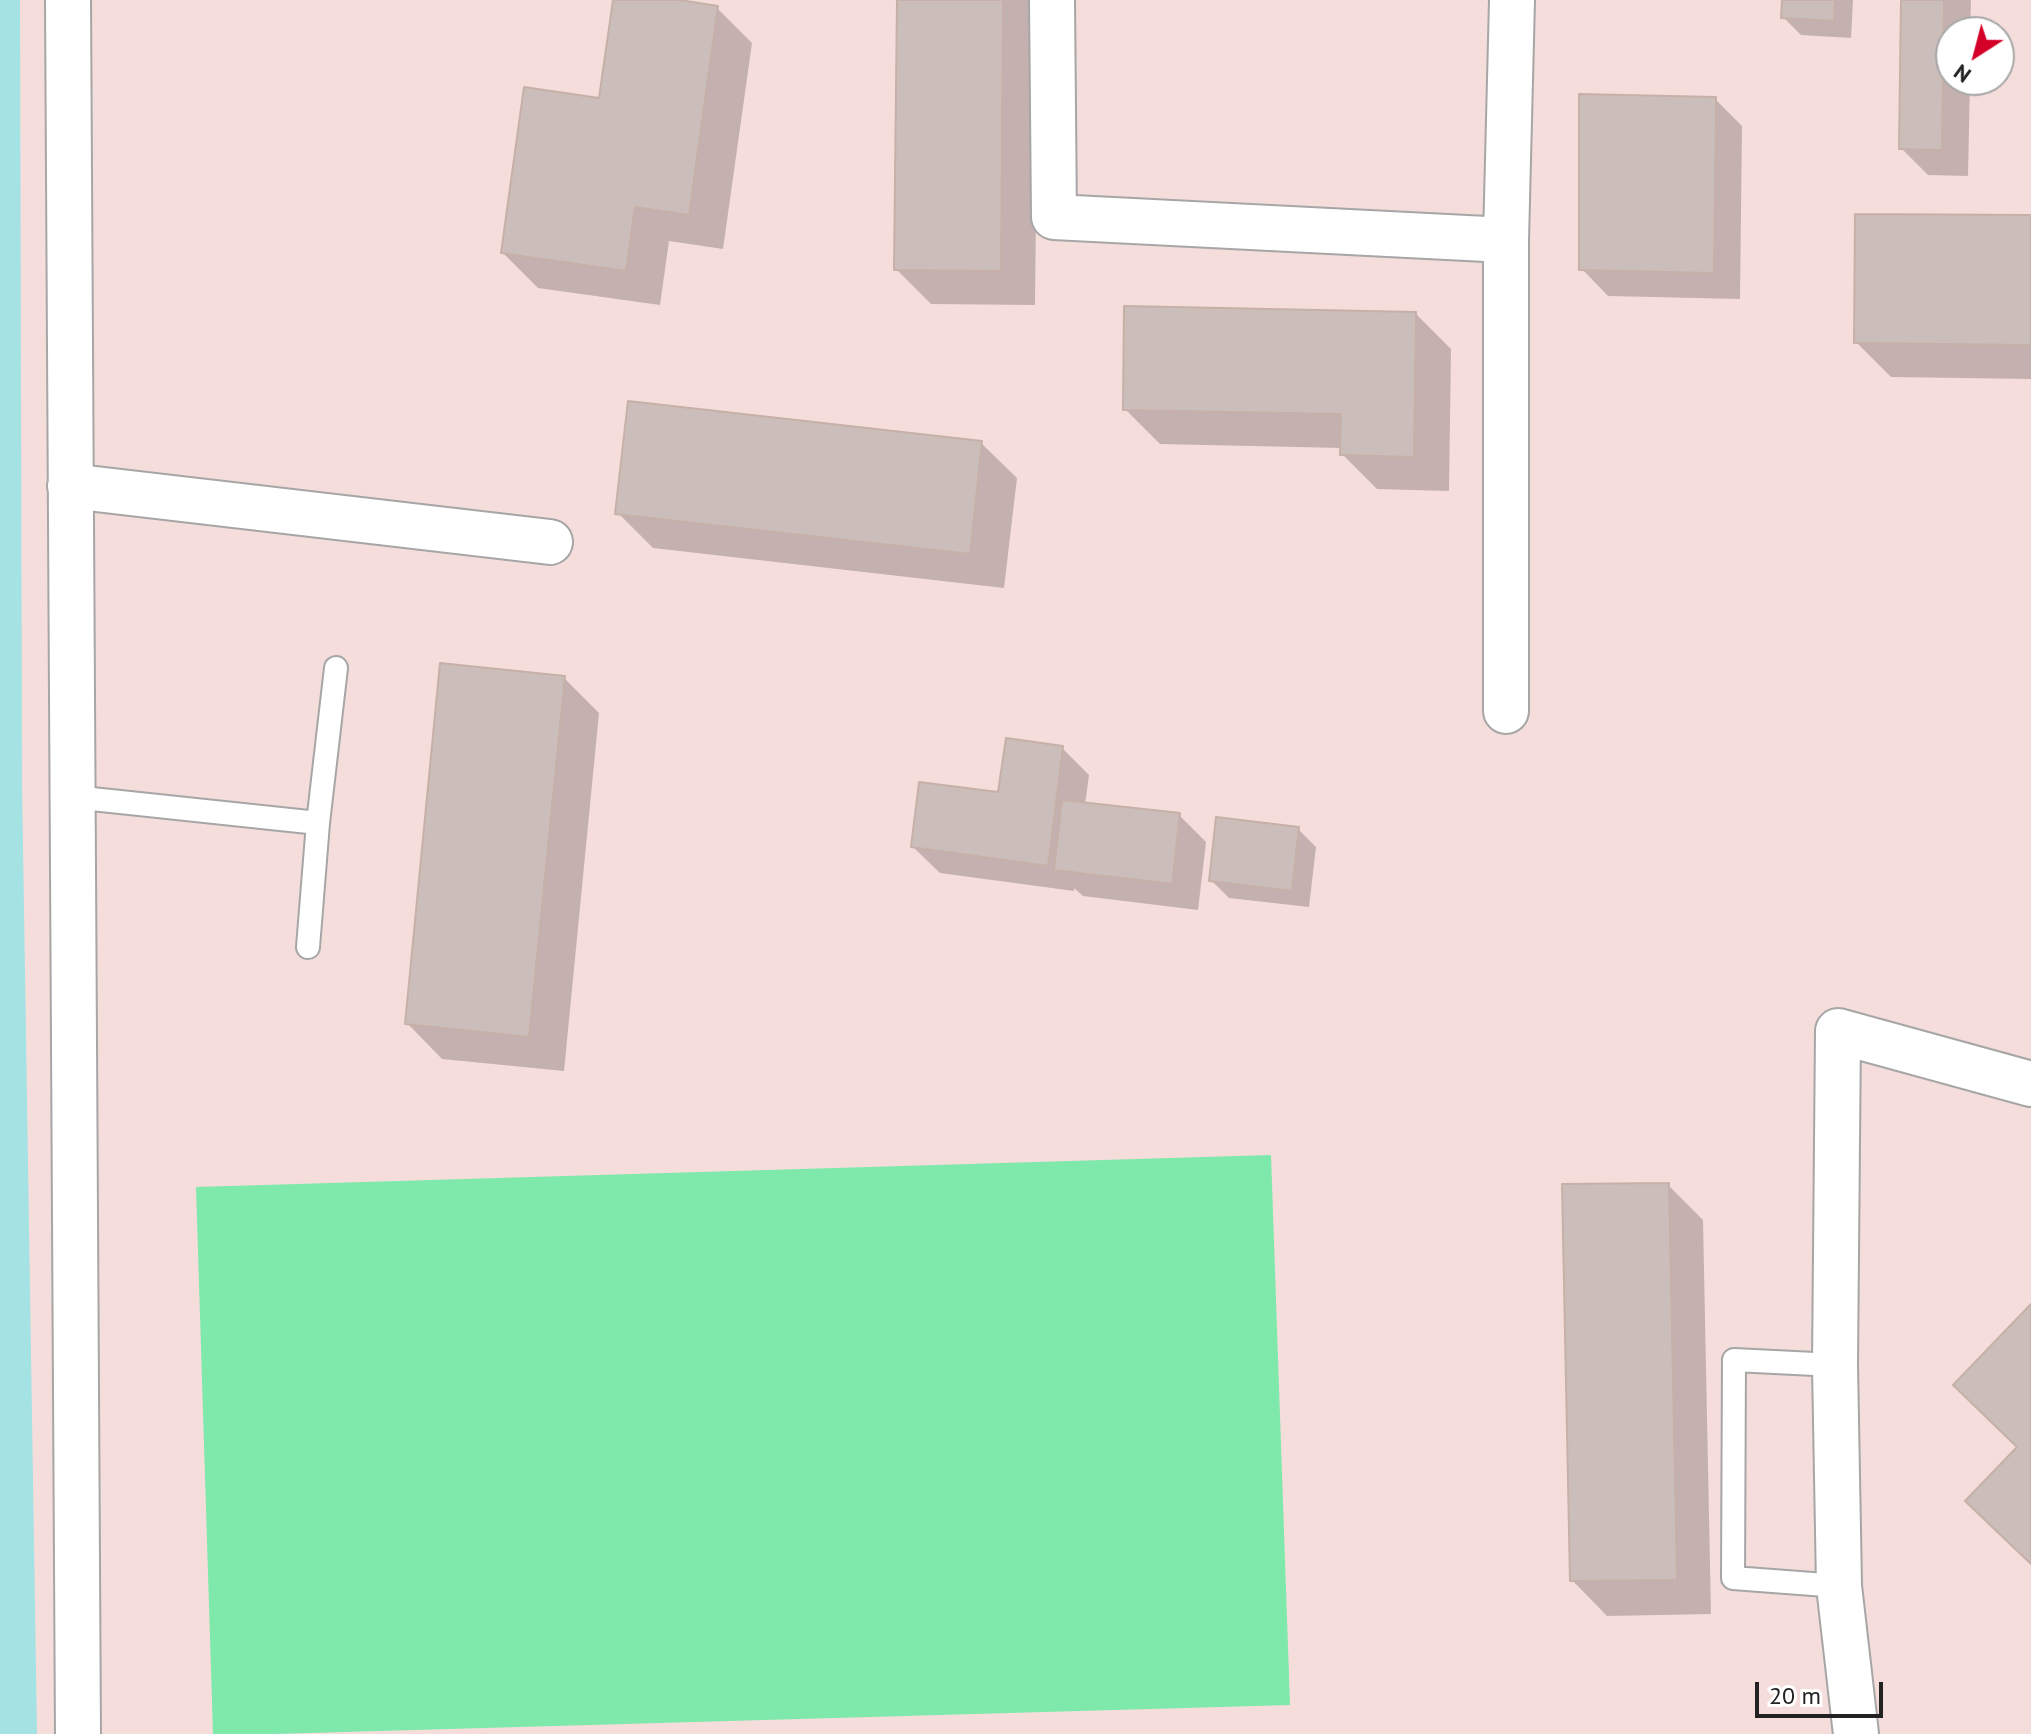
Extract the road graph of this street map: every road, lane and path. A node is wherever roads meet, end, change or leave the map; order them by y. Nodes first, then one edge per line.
1 (68, 0) edge
2 (1052, 0) edge
3 (1512, 0) edge
4 (1506, 240) junction
5 (70, 486) junction
6 (550, 542) dead end
7 (336, 668) dead end
8 (1506, 711) dead end
9 (73, 797) junction
10 (318, 823) junction
11 (308, 947) dead end
12 (2031, 1084) edge
13 (1835, 1365) junction
14 (1839, 1586) junction
15 (78, 1734) edge
16 (1856, 1734) edge

1 - 5 street
2 - 4 street
3 - 4 street
4 - 8 street
5 - 6 street
5 - 9 street
7 - 10 lane
9 - 10 lane
9 - 15 street
10 - 11 lane
12 - 13 street
13 - 14 street
13 - 14 lane
14 - 16 street

